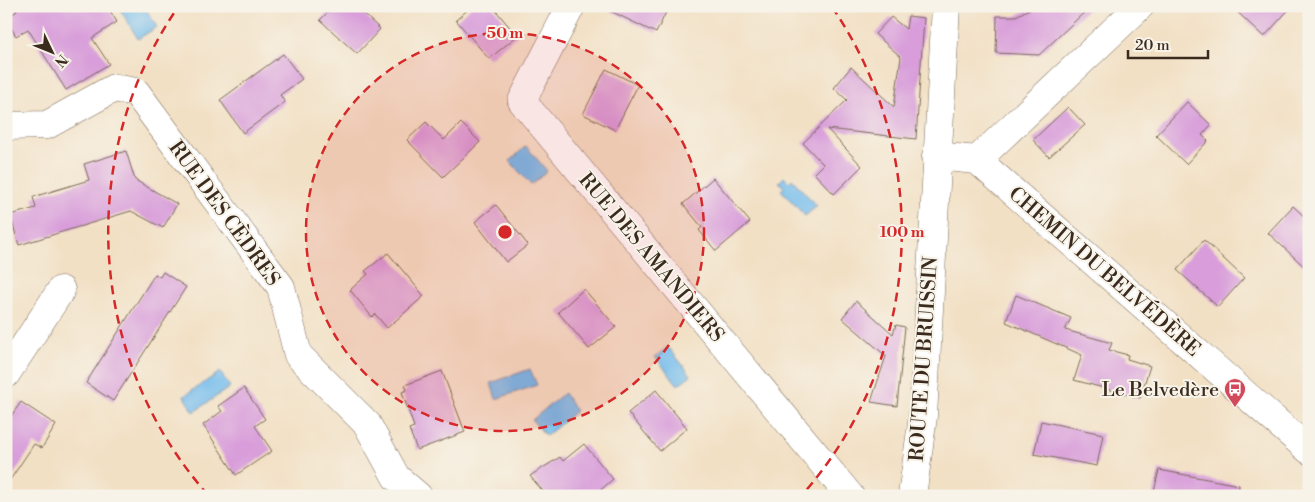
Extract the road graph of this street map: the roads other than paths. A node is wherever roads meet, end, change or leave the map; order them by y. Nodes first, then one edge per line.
1 (571, 6) edge
2 (1140, 6) edge
3 (941, 8) edge
4 (6, 126) edge
5 (936, 156) junction
6 (977, 160) junction
7 (61, 290) dead end
8 (6, 374) edge
9 (1309, 450) edge
10 (418, 496) edge
11 (850, 496) edge
12 (912, 496) edge

1 - 11 street, RUE DES AMANDIERS
2 - 6 street
3 - 5 street, ROUTE DU BRUISSIN
4 - 10 street, RUE DES CÈDRES
5 - 6 street
5 - 12 street, ROUTE DU BRUISSIN
6 - 9 street, CHEMIN DU BELVÉDÈRE
7 - 8 street

